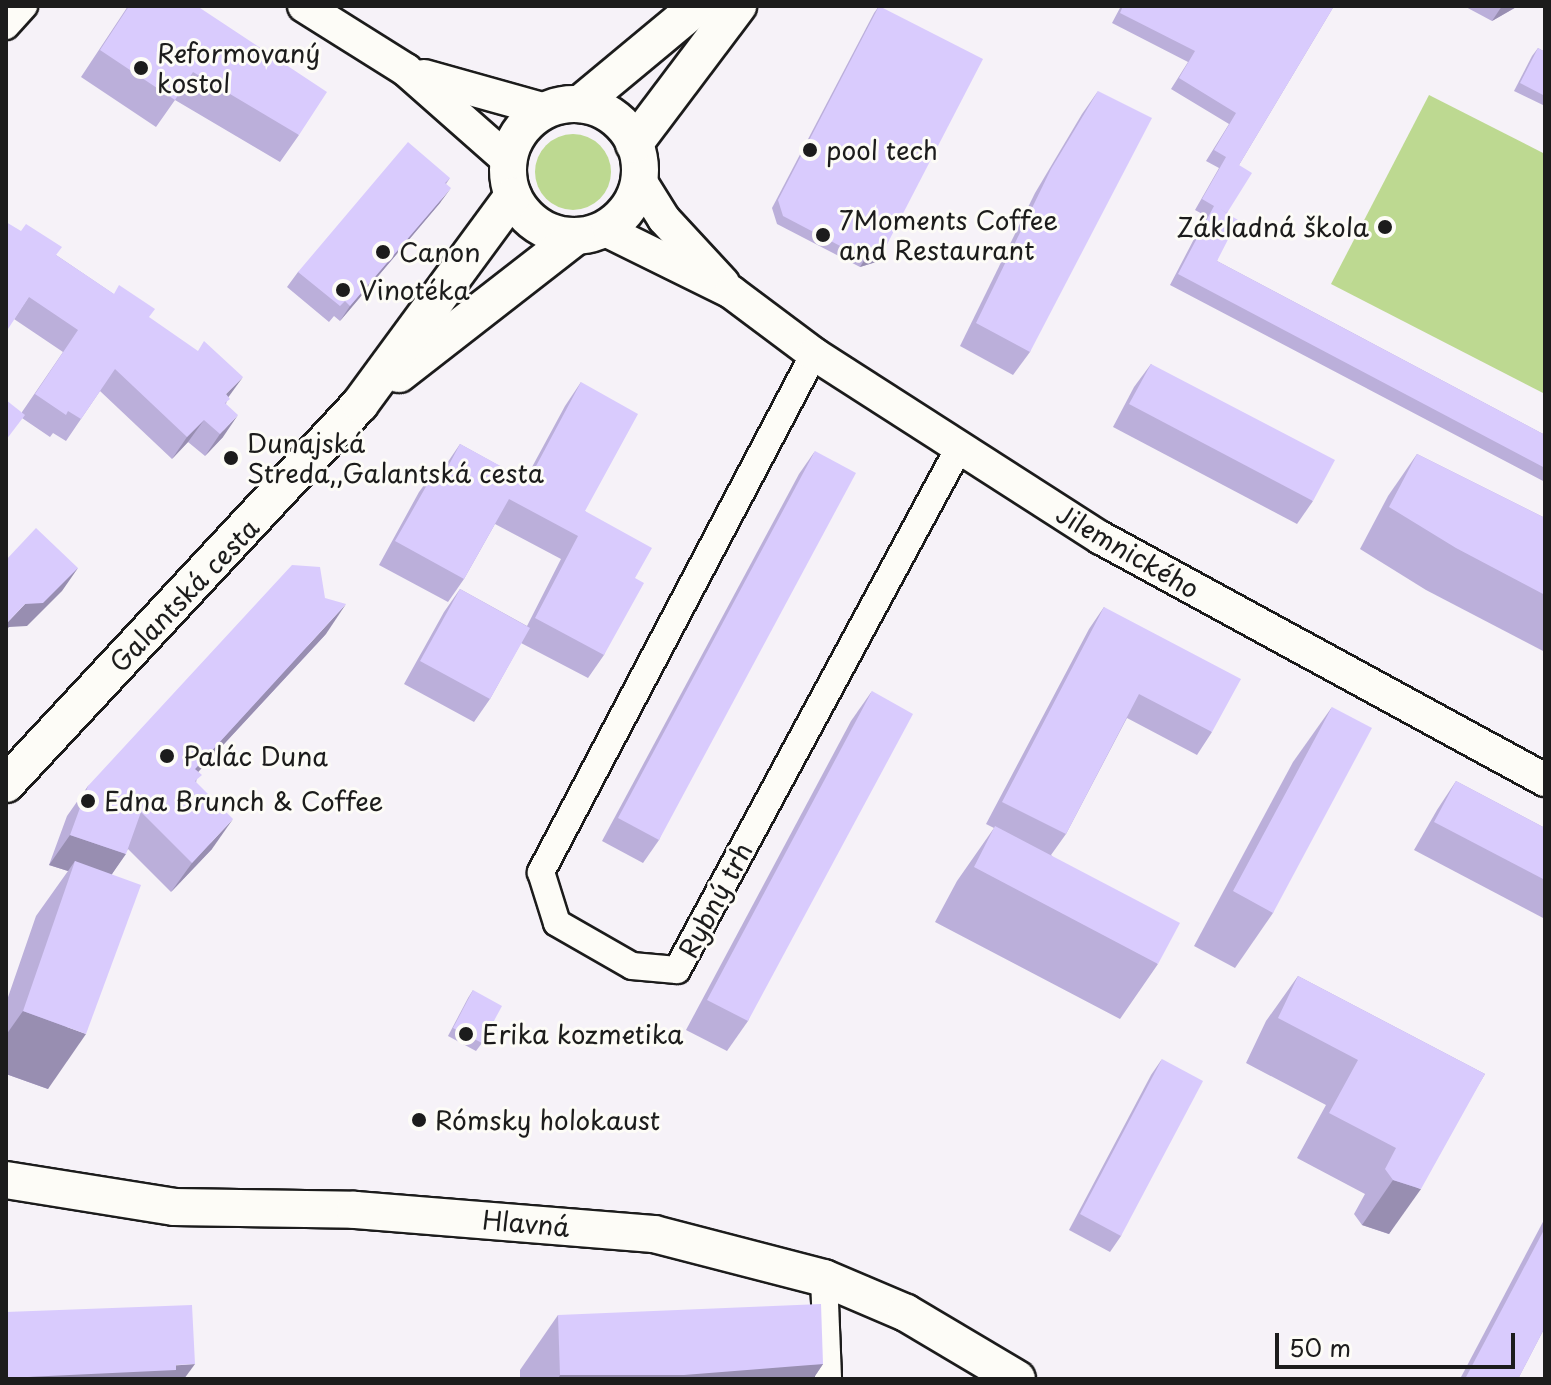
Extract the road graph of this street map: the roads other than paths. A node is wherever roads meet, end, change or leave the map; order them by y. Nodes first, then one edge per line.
1 (24, 6) edge
2 (304, 6) edge
3 (698, 6) edge
4 (738, 6) edge
5 (6, 26) edge
6 (406, 70) junction
7 (563, 107) junction
8 (508, 160) junction
9 (637, 161) junction
10 (513, 196) junction
11 (590, 232) junction
12 (731, 292) junction
13 (814, 354) junction
14 (360, 404) junction
15 (959, 448) junction
16 (1545, 780) edge
17 (6, 784) edge
18 (6, 1180) edge
19 (824, 1278) junction
20 (828, 1379) edge
21 (1017, 1379) edge

1 - 5 street
2 - 6 street
3 - 7 main road
4 - 9 main road
6 - 7 street
6 - 8 street
7 - 8 main road
7 - 9 main road
8 - 10 main road
9 - 11 main road
9 - 12 street, Jilemnického
10 - 11 main road
10 - 14 main road, Galantská cesta
11 - 12 street, Jilemnického
11 - 14 main road, Galantská cesta
12 - 13 street, Jilemnického
13 - 15 street, Jilemnického
13 - 15 street, Rybný trh
14 - 17 main road, Galantská cesta
15 - 16 street, Jilemnického
18 - 19 main road, Hlavná
19 - 20 street
19 - 21 main road, Hlavná

